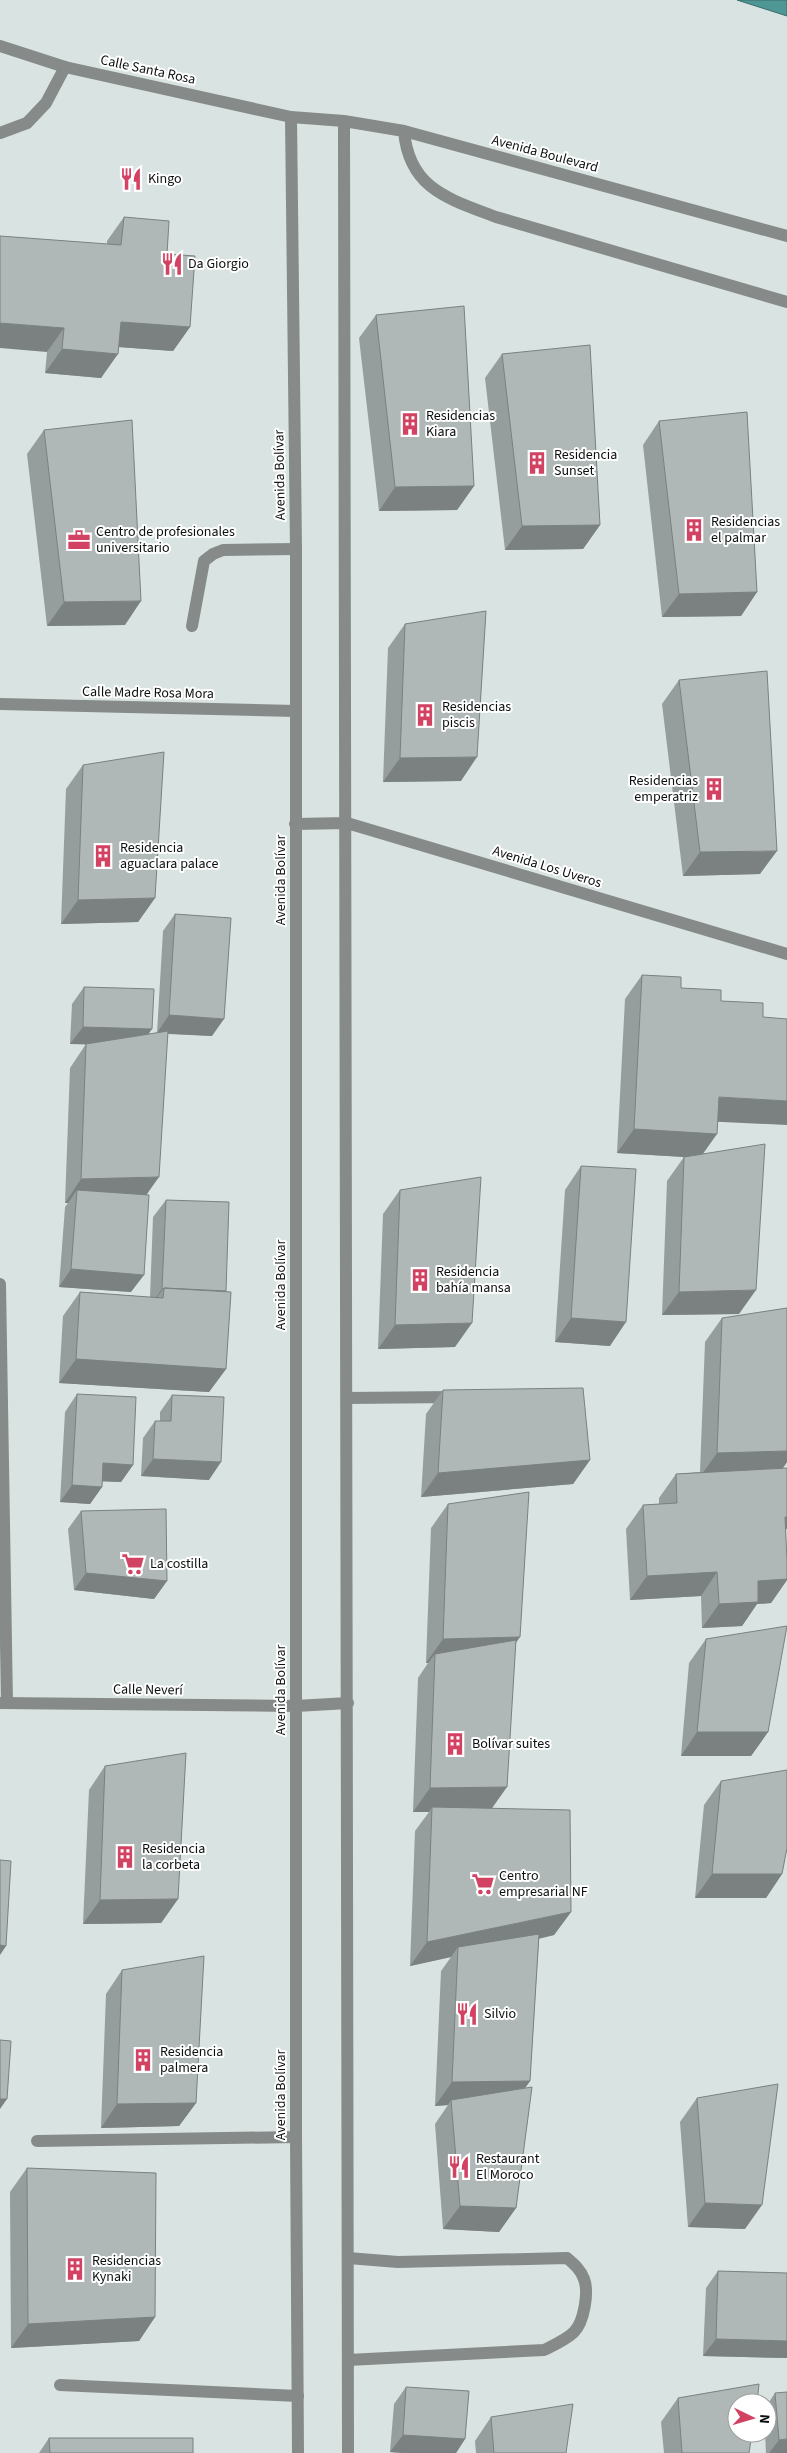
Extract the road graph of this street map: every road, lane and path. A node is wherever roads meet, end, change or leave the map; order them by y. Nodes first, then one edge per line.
1 (0, 46) edge
2 (65, 67) junction
3 (292, 117) junction
4 (344, 121) junction
5 (404, 131) junction
6 (0, 133) edge
7 (787, 236) edge
8 (787, 302) edge
9 (296, 549) junction
10 (192, 626) dead end
11 (0, 704) edge
12 (295, 711) junction
13 (347, 823) junction
14 (296, 824) junction
15 (787, 954) edge
16 (0, 1284) edge
17 (464, 1397) edge
18 (347, 1398) junction
19 (3, 1703) edge
20 (348, 1703) junction
21 (296, 1706) junction
22 (296, 2137) junction
23 (37, 2141) dead end
24 (348, 2258) junction
25 (348, 2360) junction
26 (60, 2385) dead end
27 (298, 2396) junction
28 (298, 2453) edge
29 (348, 2453) edge

1 - 2 street, Calle Santa Rosa
2 - 3 street, Calle Santa Rosa
2 - 6 street
3 - 4 street, Avenida Boulevard
3 - 9 street, Avenida Bolívar
4 - 5 street, Avenida Boulevard
4 - 13 street
5 - 7 street, Avenida Boulevard
5 - 8 street
9 - 10 street
9 - 12 street, Avenida Bolívar
11 - 12 street, Calle Madre Rosa Mora
12 - 14 street, Avenida Bolívar
13 - 14 street, Avenida Los Uveros
13 - 15 street, Avenida Los Uveros
13 - 18 street
14 - 21 street, Avenida Bolívar
16 - 19 street
17 - 18 street
18 - 20 street
19 - 21 street, Calle Neverí
20 - 21 street, Calle Neverí
20 - 24 street
21 - 22 street, Avenida Bolívar
22 - 23 street
22 - 27 street, Avenida Bolívar
24 - 25 street
24 - 25 street
25 - 29 street
26 - 27 street
27 - 28 street, Avenida Bolívar

